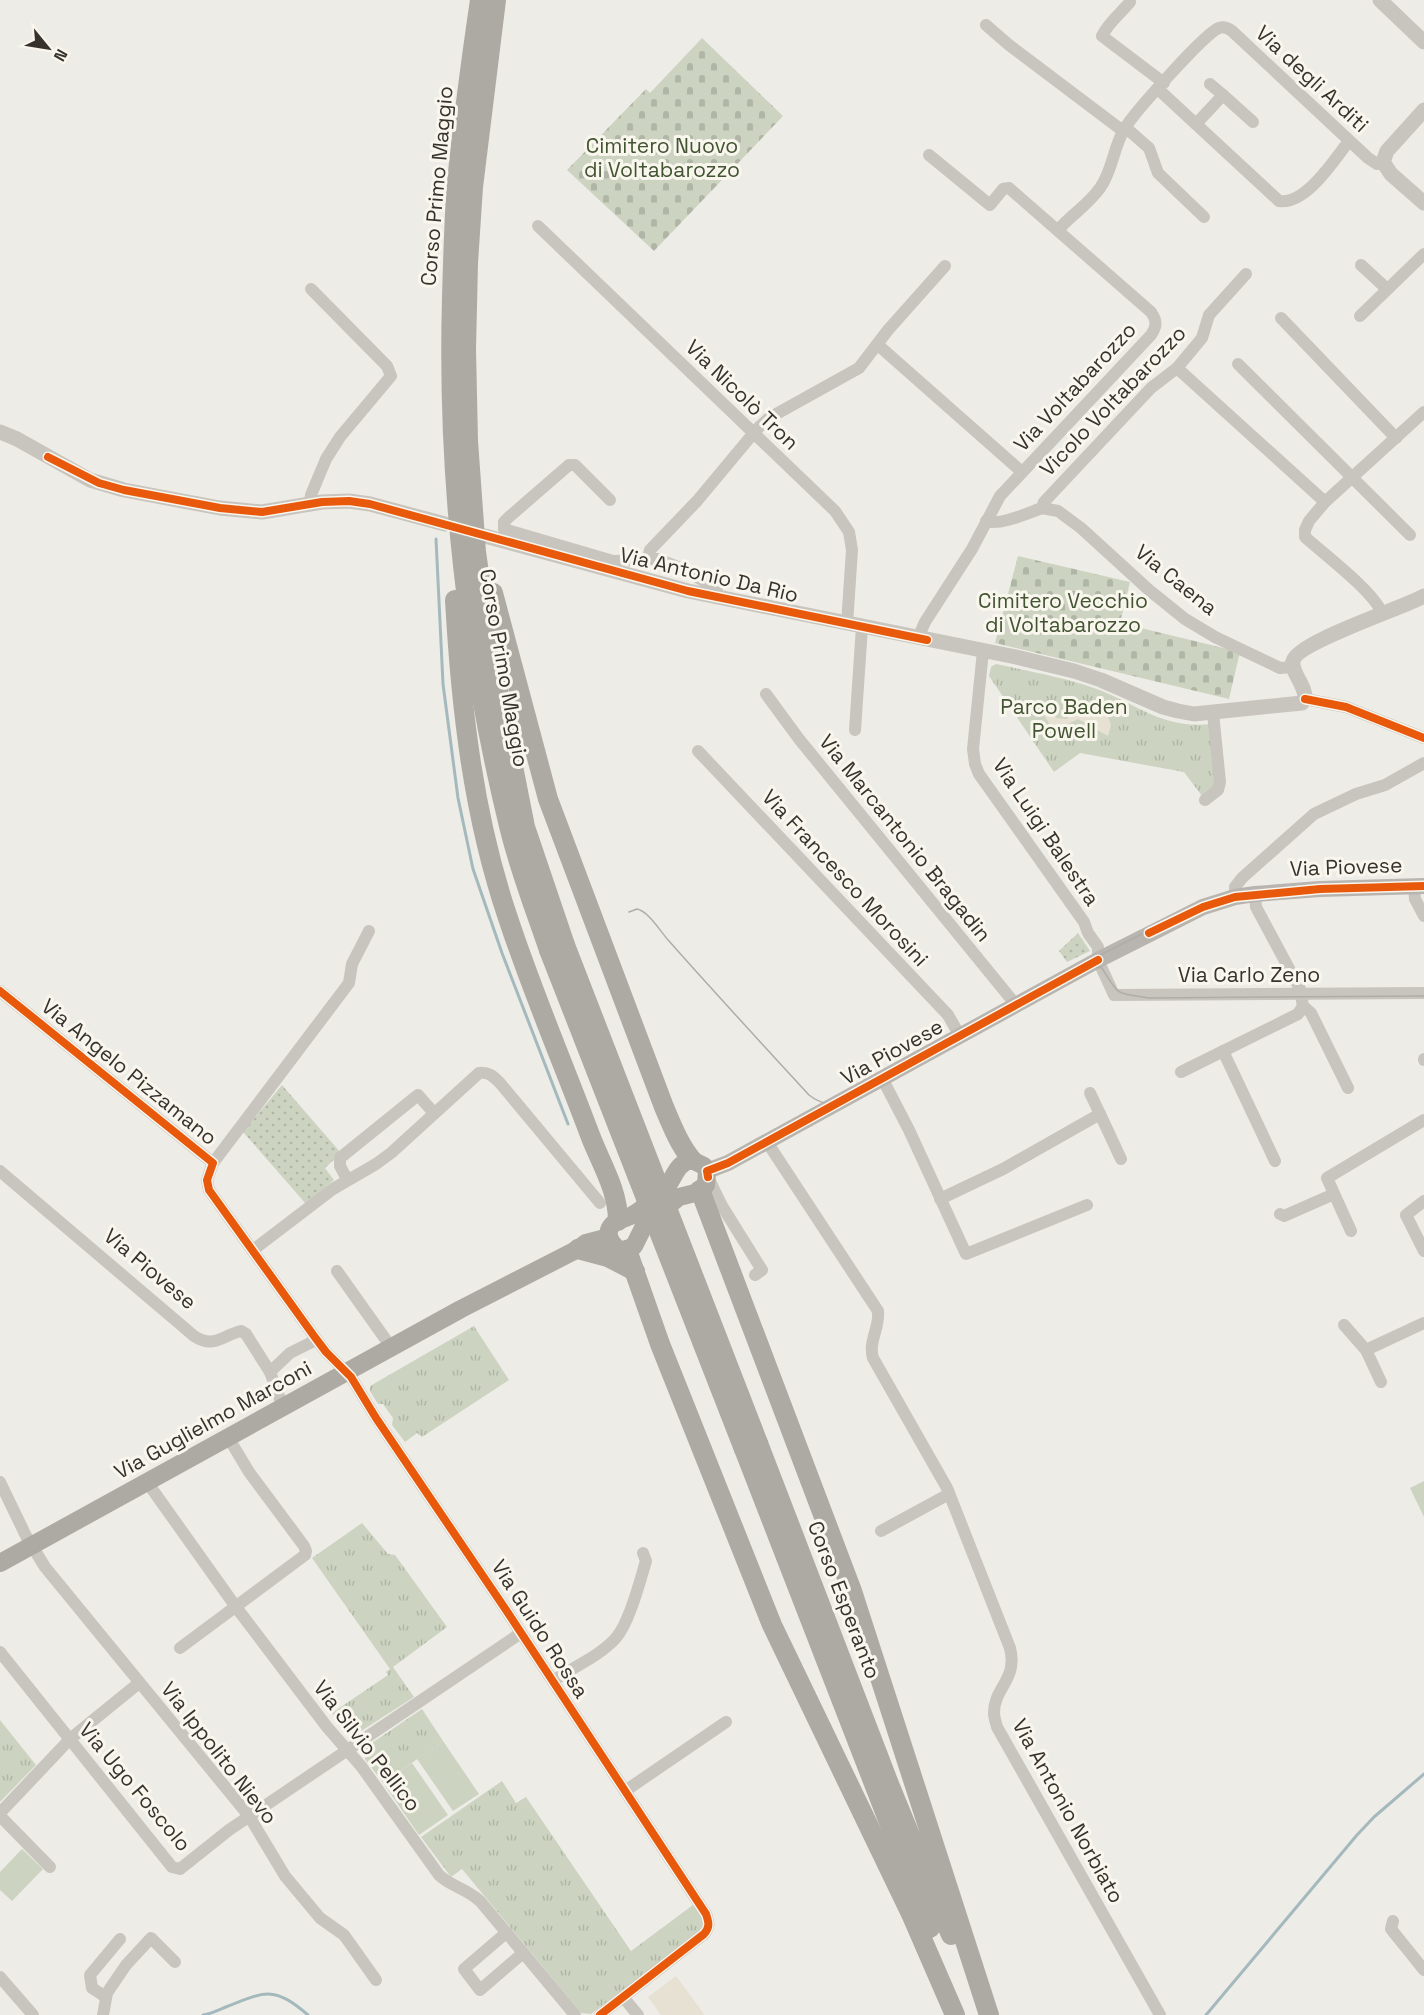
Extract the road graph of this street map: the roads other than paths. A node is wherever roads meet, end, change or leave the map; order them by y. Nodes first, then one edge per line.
1 (480, 0) edge
2 (496, 0) edge
3 (1380, 0) edge
4 (1130, 2) dead end
5 (986, 24) dead end
6 (1424, 42) edge
7 (1210, 84) dead end
8 (1161, 86) junction
9 (1222, 95) junction
10 (1424, 110) edge
11 (1253, 122) dead end
12 (1196, 124) junction
13 (1124, 129) junction
14 (1349, 141) junction
15 (929, 155) dead end
16 (1383, 162) junction
17 (1424, 203) edge
18 (1204, 217) dead end
19 (538, 226) dead end
20 (1058, 230) junction
21 (1424, 254) edge
22 (1361, 265) dead end
23 (945, 266) dead end
24 (1246, 274) dead end
25 (311, 289) dead end
26 (1387, 289) junction
27 (1360, 316) dead end
28 (1281, 318) dead end
29 (878, 345) junction
30 (1238, 364) dead end
31 (1177, 368) junction
32 (1424, 412) edge
33 (0, 432) edge
34 (754, 433) junction
35 (1396, 438) junction
36 (461, 443) junction
37 (1022, 472) junction
38 (1353, 477) junction
39 (610, 500) dead end
40 (1325, 502) junction
41 (310, 503) junction
42 (1042, 508) junction
43 (986, 521) junction
44 (445, 524) dead end
45 (1410, 535) dead end
46 (485, 536) dead end
47 (648, 558) junction
48 (1424, 596) edge
49 (716, 597) junction
50 (1382, 613) junction
51 (855, 626) junction
52 (918, 638) junction
53 (983, 651) junction
54 (1293, 667) junction
55 (766, 694) dead end
56 (1305, 699) junction
57 (1213, 713) junction
58 (855, 730) dead end
59 (1424, 738) edge
60 (698, 752) dead end
61 (1424, 763) edge
62 (1204, 800) dead end
63 (1419, 886) edge
64 (1255, 894) junction
65 (1235, 897) junction
66 (1424, 916) edge
67 (369, 931) dead end
68 (1098, 960) junction
69 (0, 991) edge
70 (1424, 993) edge
71 (1303, 1000) junction
72 (1016, 1005) junction
73 (960, 1036) junction
74 (1223, 1051) junction
75 (1181, 1072) dead end
76 (882, 1078) junction
77 (1348, 1088) dead end
78 (1090, 1093) dead end
79 (434, 1113) junction
80 (1100, 1114) junction
81 (1424, 1120) edge
82 (767, 1142) junction
83 (1121, 1160) dead end
84 (1275, 1161) dead end
85 (213, 1163) junction
86 (0, 1171) edge
87 (702, 1175) junction
88 (347, 1179) junction
89 (1334, 1194) junction
90 (940, 1199) junction
91 (1424, 1201) edge
92 (600, 1203) dead end
93 (1087, 1205) dead end
94 (657, 1206) joint
95 (1280, 1214) dead end
96 (613, 1229) junction
97 (1351, 1231) dead end
98 (578, 1249) junction
99 (252, 1250) junction
100 (627, 1250) junction
101 (1424, 1251) edge
102 (337, 1271) dead end
103 (634, 1271) junction
104 (755, 1275) dead end
105 (1424, 1323) edge
106 (1344, 1325) dead end
107 (314, 1336) junction
108 (391, 1347) junction
109 (1366, 1350) junction
110 (270, 1372) junction
111 (347, 1372) junction
112 (1381, 1382) dead end
113 (283, 1407) junction
114 (228, 1437) junction
115 (751, 1446) junction
116 (0, 1482) edge
117 (147, 1482) junction
118 (949, 1494) junction
119 (881, 1531) dead end
120 (32, 1546) junction
121 (643, 1553) dead end
122 (0, 1563) edge
123 (236, 1607) junction
124 (521, 1634) junction
125 (180, 1648) dead end
126 (0, 1652) edge
127 (553, 1681) junction
128 (139, 1683) junction
129 (726, 1722) dead end
130 (70, 1739) junction
131 (347, 1750) junction
132 (625, 1791) junction
133 (0, 1814) edge
134 (249, 1816) junction
135 (50, 1867) dead end
136 (1393, 1921) dead end
137 (506, 1933) junction
138 (120, 1939) dead end
139 (523, 1953) junction
140 (175, 1962) dead end
141 (1424, 1970) edge
142 (0, 1977) edge
143 (376, 1980) dead end
144 (105, 1997) junction
145 (623, 1997) junction
146 (33, 2015) edge
147 (103, 2015) edge
148 (575, 2015) edge
149 (600, 2015) edge
150 (638, 2015) edge
151 (955, 2015) edge
152 (961, 2015) edge
153 (983, 2015) edge
154 (989, 2015) edge
155 (1160, 2015) edge

1 - 36 highway, Corso Primo Maggio
2 - 36 highway, Corso Primo Maggio
3 - 6 street
4 - 8 street
5 - 13 street
7 - 9 street
8 - 12 street
8 - 13 street, Via degli Arditi
8 - 14 street, Via degli Arditi
9 - 11 street
9 - 12 street
10 - 16 street
12 - 14 street
13 - 18 street
13 - 20 street, Via degli Arditi
14 - 16 street, Via degli Arditi
15 - 20 street, Via Voltabarozzo
16 - 17 street
19 - 34 street, Via Nicolò Tron
20 - 37 street, Via Voltabarozzo
21 - 26 street
22 - 26 street
23 - 29 street
24 - 31 street, Vicolo Voltabarozzo
25 - 41 street
26 - 27 street
28 - 35 street
29 - 34 street
29 - 37 street
30 - 38 street
31 - 40 street
31 - 42 street, Vicolo Voltabarozzo
32 - 35 street
33 - 41 street
34 - 47 street
34 - 51 street, Via Nicolò Tron
35 - 38 street
36 - 87 highway
36 - 94 highway, Corso Primo Maggio, bridge
36 - 96 highway
37 - 43 street, Via Voltabarozzo
38 - 40 street
38 - 45 street
39 - 47 street, Via Antonio Da Rio
40 - 50 street
41 - 44 street
42 - 43 street, Vicolo Voltabarozzo
42 - 54 street, Via Caena
43 - 52 street, Via Voltabarozzo
46 - 49 street, Via Antonio Da Rio
47 - 49 street, Via Antonio Da Rio
48 - 50 street
49 - 51 street, Via Antonio Da Rio
50 - 54 street
51 - 52 street, Via Antonio Da Rio
51 - 58 street
52 - 53 street, Via Antonio Da Rio
53 - 57 street, Via Antonio Da Rio
53 - 68 street, Via Luigi Balestra
54 - 56 street
55 - 72 street, Via Marcantonio Bragadin
56 - 57 street, Via Antonio Da Rio
56 - 59 street
57 - 62 street
60 - 73 street, Via Francesco Morosini
61 - 65 street, Via Piovese
63 - 64 main road, Via Piovese
63 - 66 street
64 - 65 main road, Via Piovese
64 - 71 street
65 - 68 main road, Via Piovese
67 - 85 street, Via Angelo Pizzamano
68 - 71 street, Via Carlo Zeno
68 - 72 main road, Via Piovese
69 - 85 street, Via Angelo Pizzamano
70 - 71 street, Via Carlo Zeno
71 - 74 street
71 - 77 street
72 - 73 main road, Via Piovese
73 - 76 main road, Via Piovese
74 - 75 street
74 - 84 street
76 - 82 main road, Via Piovese
76 - 90 street
78 - 80 street
79 - 88 street
79 - 88 street
79 - 92 street
80 - 83 street
80 - 90 street
81 - 89 street
82 - 87 main road, Via Piovese
82 - 118 street, Via Antonio Norbiato
85 - 99 street, Via Angelo Pizzamano
86 - 110 street, Via Piovese
87 - 96 main road, Via Piovese
87 - 100 main road, Via Piovese
87 - 104 street
87 - 154 highway
88 - 99 street
89 - 95 street
89 - 97 street
90 - 93 street
91 - 101 street
94 - 115 highway, Corso Esperanto, bridge
96 - 98 main road, Via Guglielmo Marconi
96 - 100 main road
98 - 103 highway
98 - 108 main road, Via Guglielmo Marconi
99 - 107 street, Via Angelo Pizzamano
100 - 103 highway
102 - 108 street
103 - 151 highway
105 - 109 street
106 - 109 street
107 - 110 street
107 - 111 street
108 - 111 main road, Via Guglielmo Marconi
109 - 112 street
110 - 113 street, Via Piovese
111 - 113 main road, Via Guglielmo Marconi
111 - 124 street, Via Guido Rossa
113 - 114 main road, Via Guglielmo Marconi
114 - 117 main road, Via Guglielmo Marconi
114 - 123 street
115 - 152 highway, Corso Esperanto
115 - 153 highway, Corso Esperanto
116 - 120 street, Via Ippolito Nievo
117 - 120 main road, Via Guglielmo Marconi
117 - 123 street, Via Silvio Pellico
118 - 119 street
118 - 155 street, Via Antonio Norbiato
120 - 122 main road, Via Guglielmo Marconi
120 - 128 street, Via Ippolito Nievo
121 - 127 street
123 - 125 street
123 - 131 street, Via Silvio Pellico
124 - 127 street, Via Guido Rossa
124 - 131 street, Via Guido Rossa
126 - 130 street, Via Ugo Foscolo
127 - 132 street, Via Guido Rossa
128 - 130 street
128 - 134 street, Via Ippolito Nievo
129 - 132 street
130 - 133 street
130 - 134 street, Via Ugo Foscolo
131 - 134 street, Via Ugo Foscolo
131 - 137 street, Via Silvio Pellico
132 - 145 street, Via Guido Rossa
133 - 135 street
134 - 143 street, Via Ippolito Nievo
136 - 141 street
137 - 139 street, Via Silvio Pellico
137 - 139 street
138 - 144 street
139 - 148 street, Via Silvio Pellico
140 - 144 street
142 - 146 street
144 - 147 street
145 - 149 street
145 - 150 street

